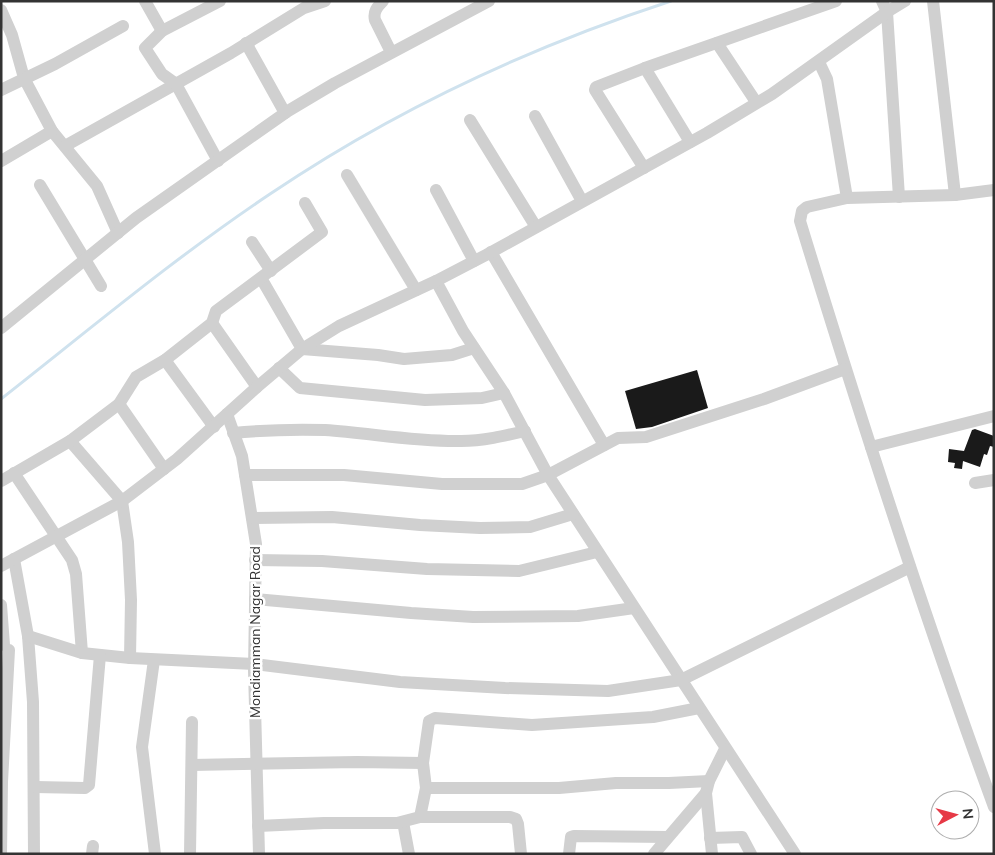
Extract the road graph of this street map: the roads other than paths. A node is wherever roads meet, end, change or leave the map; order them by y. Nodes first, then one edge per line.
1 (145, 1) edge
2 (220, 1) edge
3 (325, 1) edge
4 (383, 1) edge
5 (489, 1) edge
6 (836, 1) edge
7 (906, 1) edge
8 (933, 1) edge
9 (884, 7) edge
10 (1, 10) edge
11 (123, 26) dead end
12 (162, 30) junction
13 (246, 43) junction
14 (717, 43) junction
15 (391, 52) junction
16 (819, 62) junction
17 (645, 68) junction
18 (24, 78) junction
19 (176, 84) junction
20 (1, 90) edge
21 (756, 102) junction
22 (285, 113) junction
23 (535, 116) dead end
24 (470, 120) dead end
25 (52, 131) junction
26 (690, 142) junction
27 (65, 146) junction
28 (1, 161) edge
29 (218, 162) junction
30 (644, 168) junction
31 (347, 175) dead end
32 (40, 185) dead end
33 (436, 190) dead end
34 (994, 190) edge
35 (955, 195) junction
36 (899, 197) junction
37 (847, 198) junction
38 (582, 202) junction
39 (305, 203) dead end
40 (536, 227) junction
41 (118, 233) junction
42 (252, 242) dead end
43 (491, 252) junction
44 (85, 260) junction
45 (474, 261) junction
46 (266, 275) junction
47 (436, 281) junction
48 (101, 286) dead end
49 (416, 290) junction
50 (212, 323) junction
51 (1, 328) edge
52 (474, 348) junction
53 (302, 349) junction
54 (165, 360) junction
55 (279, 368) junction
56 (845, 369) junction
57 (257, 387) junction
58 (504, 393) junction
59 (119, 404) junction
60 (226, 414) junction
61 (994, 416) edge
62 (214, 427) junction
63 (525, 431) junction
64 (233, 433) junction
65 (70, 441) junction
66 (604, 446) junction
67 (871, 447) junction
68 (164, 469) junction
69 (14, 473) junction
70 (245, 475) junction
71 (548, 475) junction
72 (994, 480) edge
73 (1, 482) edge
74 (975, 483) dead end
75 (122, 500) junction
76 (573, 514) junction
77 (252, 518) junction
78 (56, 538) junction
79 (597, 552) junction
80 (14, 559) junction
81 (256, 560) junction
82 (1, 566) edge
83 (910, 567) junction
84 (255, 599) junction
85 (1, 605) edge
86 (634, 608) junction
87 (28, 641) junction
88 (5, 647) edge
89 (82, 653) junction
90 (100, 655) junction
91 (130, 658) junction
92 (154, 660) junction
93 (254, 664) junction
94 (681, 680) junction
95 (699, 708) junction
96 (192, 722) dead end
97 (725, 748) junction
98 (256, 763) junction
99 (423, 763) junction
100 (192, 765) junction
101 (35, 787) junction
102 (708, 787) junction
103 (426, 788) junction
104 (994, 806) edge
105 (420, 817) junction
106 (403, 822) junction
107 (258, 826) junction
108 (668, 836) junction
109 (710, 838) junction
110 (1, 854) edge
111 (34, 854) edge
112 (155, 854) edge
113 (190, 854) edge
114 (259, 854) edge
115 (409, 854) edge
116 (521, 854) edge
117 (569, 854) edge
118 (654, 854) edge
119 (712, 854) edge
120 (751, 854) edge
121 (795, 854) edge

1 - 12 street
2 - 12 street
3 - 13 street
4 - 15 street
5 - 15 street
6 - 14 street
7 - 9 street
8 - 35 street
9 - 16 street
9 - 36 street
10 - 18 street
11 - 18 street
12 - 19 street
13 - 19 street
13 - 22 street
14 - 17 street
14 - 21 street
15 - 22 street
16 - 21 street
16 - 37 street
17 - 26 street
17 - 30 street
18 - 20 street
18 - 25 street
19 - 27 street
19 - 29 street
21 - 26 street
22 - 29 street
23 - 38 street
24 - 40 street
25 - 27 street
25 - 28 street
26 - 30 street
27 - 41 street
29 - 41 street
30 - 38 street
31 - 49 street
32 - 44 street
33 - 45 street
34 - 35 street
35 - 36 street
36 - 37 street
37 - 56 street
38 - 40 street
39 - 46 street
40 - 43 street
41 - 44 street
42 - 46 street
43 - 45 street
43 - 66 street
44 - 48 street
44 - 51 street
45 - 47 street
46 - 50 street
46 - 53 street
47 - 49 street
47 - 52 street
49 - 53 street
50 - 54 street
50 - 57 street
52 - 53 street
52 - 58 street
53 - 55 street
54 - 59 street
54 - 62 street
55 - 57 street
55 - 58 street
56 - 66 street
56 - 67 street
57 - 60 street
58 - 63 street
59 - 65 street
59 - 68 street
60 - 62 street
60 - 64 street, Mondiamman Nagar Road
61 - 67 street
62 - 68 street
63 - 64 street
63 - 71 street
64 - 70 street, Mondiamman Nagar Road
65 - 69 street
65 - 75 street
66 - 71 street
67 - 83 street
68 - 75 street
69 - 73 street
69 - 78 street
70 - 71 street
70 - 77 street, Mondiamman Nagar Road
71 - 76 street
72 - 74 street
75 - 78 street
75 - 91 street
76 - 77 street
76 - 79 street
77 - 81 street, Mondiamman Nagar Road
78 - 80 street
78 - 89 street
79 - 81 street
79 - 86 street
80 - 82 street
80 - 87 street
81 - 84 street, Mondiamman Nagar Road
83 - 94 street
83 - 104 street
84 - 86 street
84 - 93 street, Mondiamman Nagar Road
85 - 88 street
86 - 94 street
87 - 88 street
87 - 89 street
87 - 101 street
88 - 110 street
89 - 90 street
90 - 91 street
90 - 101 street
91 - 92 street
92 - 93 street
92 - 112 street
93 - 94 street
93 - 98 street, Mondiamman Nagar Road
94 - 95 street
95 - 97 street
95 - 99 street
96 - 100 street
97 - 102 street
97 - 121 street
98 - 99 street
98 - 100 street
98 - 107 street, Mondiamman Nagar Road
99 - 103 street
100 - 113 street
101 - 111 street
102 - 103 street
102 - 108 street
102 - 109 street
103 - 105 street
105 - 106 street
105 - 116 street
106 - 107 street
106 - 115 street
107 - 114 street, Mondiamman Nagar Road
108 - 117 street
108 - 118 street
109 - 119 street
109 - 120 street

